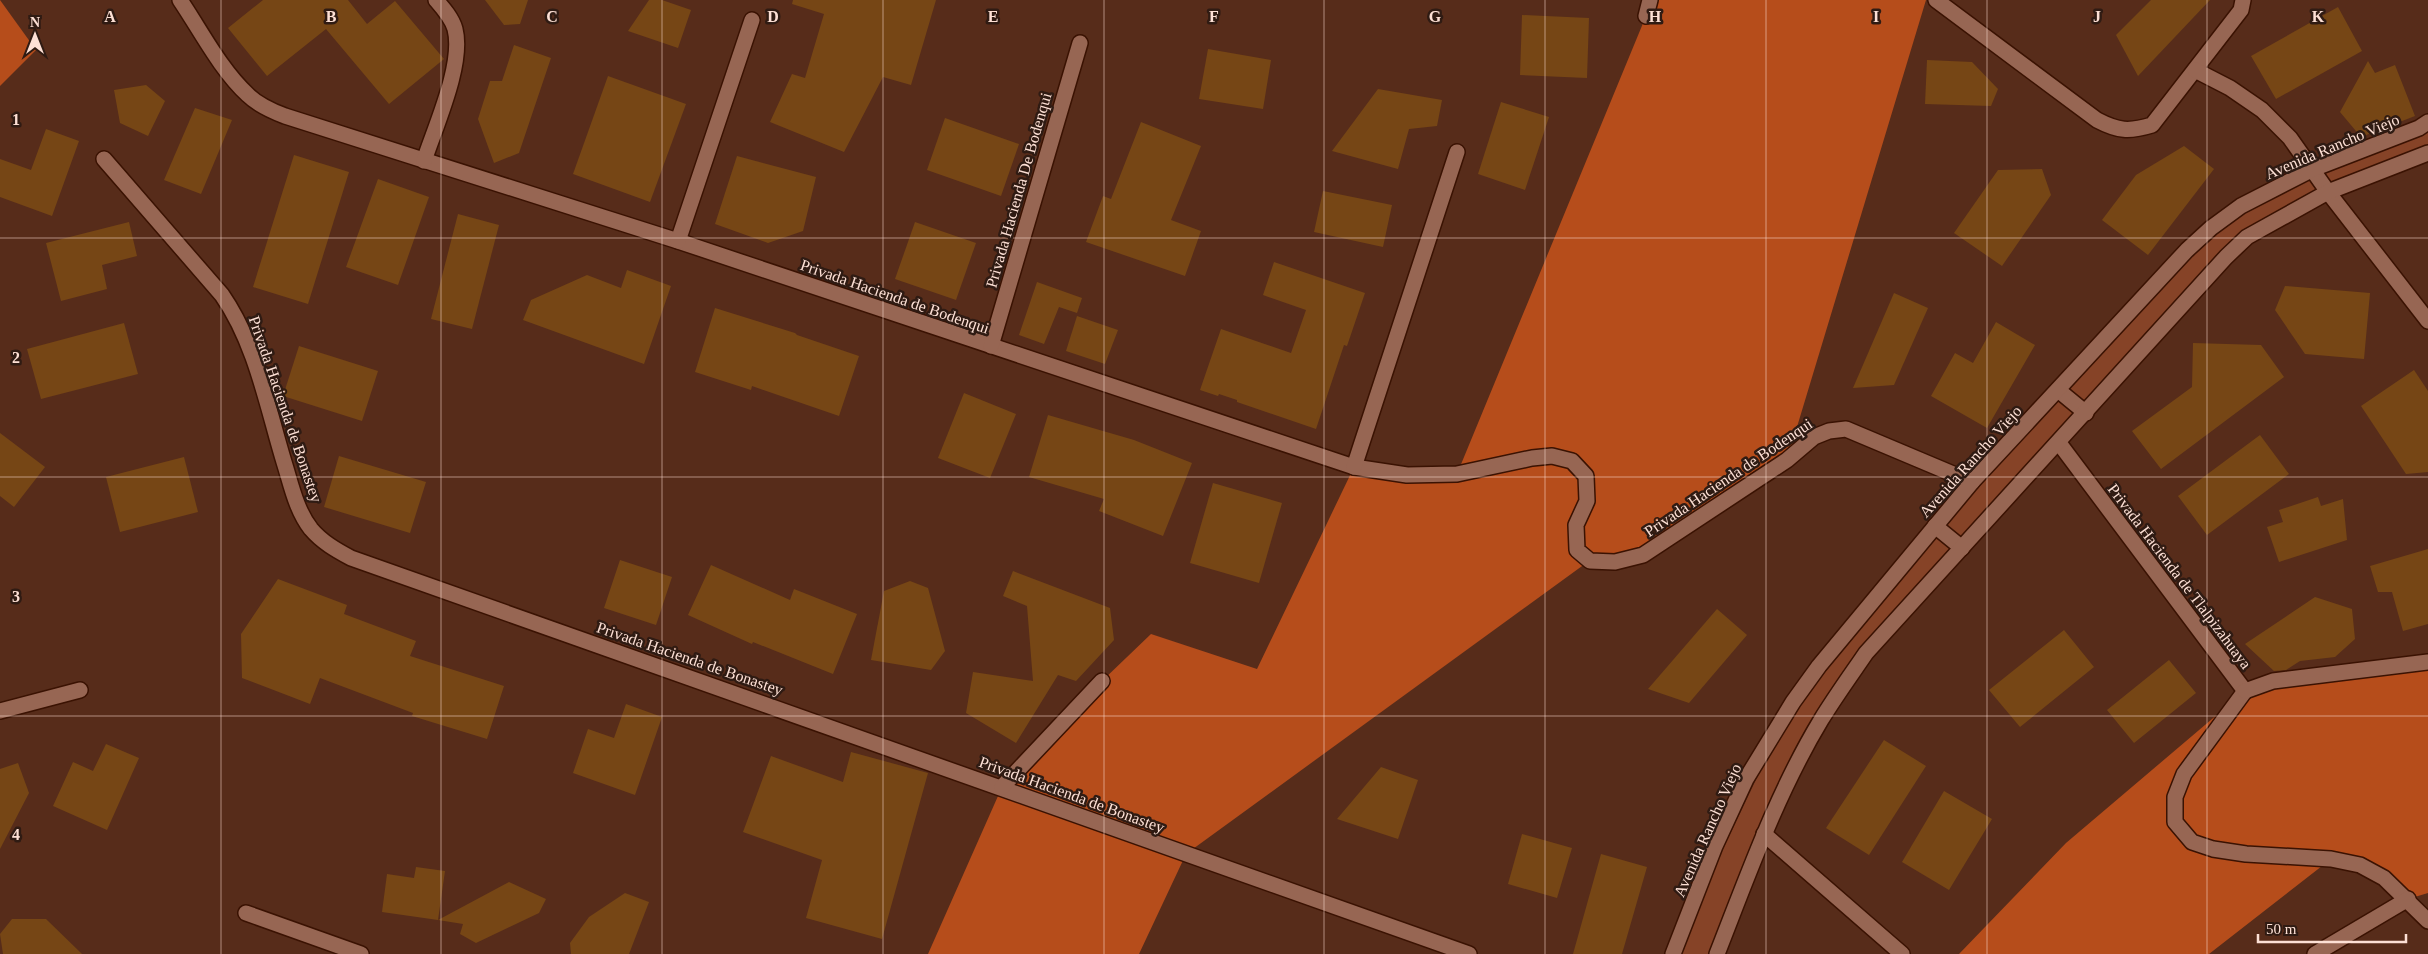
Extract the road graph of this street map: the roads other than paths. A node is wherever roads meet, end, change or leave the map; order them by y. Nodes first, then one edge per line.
1 (180, 0) edge
2 (436, 0) edge
3 (1650, 0) edge
4 (1936, 0) edge
5 (2243, 0) edge
6 (1646, 16) dead end
7 (752, 20) dead end
8 (1080, 43) dead end
9 (2195, 70) junction
10 (2428, 122) edge
11 (1457, 152) dead end
12 (2428, 153) edge
13 (104, 159) dead end
14 (424, 161) junction
15 (2313, 169) junction
16 (2328, 192) junction
17 (678, 241) junction
18 (2428, 321) edge
19 (991, 346) junction
20 (2058, 390) junction
21 (2086, 413) junction
22 (2059, 443) junction
23 (1354, 467) junction
24 (1972, 482) junction
25 (1935, 526) junction
26 (1962, 548) junction
27 (2428, 662) edge
28 (1102, 681) dead end
29 (80, 690) dead end
30 (2245, 691) junction
31 (0, 711) edge
32 (1002, 787) junction
33 (1764, 834) junction
34 (2408, 899) junction
35 (246, 913) dead end
36 (2428, 921) edge
37 (1448, 951) edge
38 (361, 954) edge
39 (1469, 954) edge
40 (1673, 954) edge
41 (1717, 954) edge
42 (1902, 954) edge
43 (2315, 954) edge

1 - 14 street, Privada Hacienda de Bodenqui
2 - 14 street
3 - 6 street
4 - 9 street
5 - 9 street
7 - 17 street
8 - 19 street, Privada Hacienda De Bodenqui
9 - 15 street
10 - 15 street, Avenida Rancho Viejo
11 - 23 street
12 - 16 street
13 - 32 street, Privada Hacienda de Bonastey
14 - 17 street, Privada Hacienda de Bodenqui
15 - 16 street
15 - 20 street, Avenida Rancho Viejo
16 - 18 street
16 - 21 street
17 - 19 street, Privada Hacienda de Bodenqui
19 - 23 street, Privada Hacienda de Bodenqui
20 - 21 street
20 - 24 street, Avenida Rancho Viejo
21 - 22 street
22 - 26 street
22 - 30 street, Privada Hacienda de Tlalpizahuaya
23 - 24 street, Privada Hacienda de Bodenqui
24 - 25 street, Avenida Rancho Viejo
25 - 26 street
25 - 40 street, Avenida Rancho Viejo
26 - 33 street
27 - 30 street, Privada Hacienda de Tlalpizahuaya
28 - 32 street, Privada Hacienda de Bonastey
29 - 31 street
30 - 34 street, Privada Hacienda de Tlalpizahuaya
32 - 37 street, Privada Hacienda de Bonastey
33 - 41 street
33 - 42 street
34 - 36 street, Privada Hacienda de Tlalpizahuaya
34 - 43 street
35 - 38 street
37 - 39 street, Privada Hacienda de Bonastey

